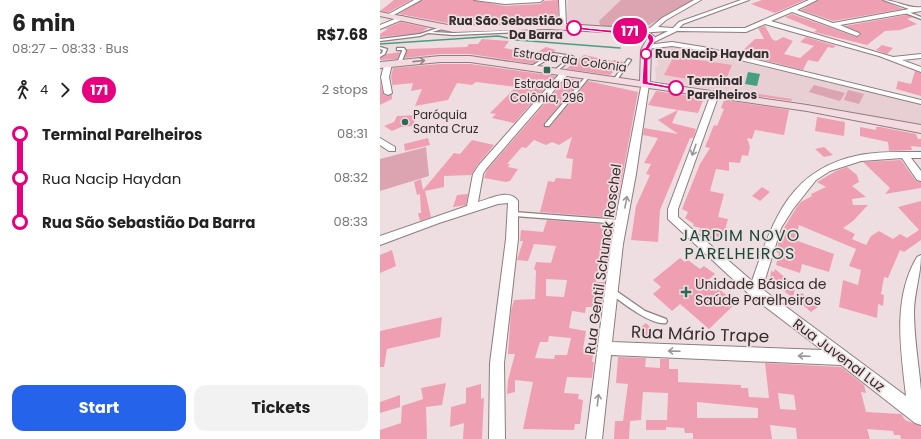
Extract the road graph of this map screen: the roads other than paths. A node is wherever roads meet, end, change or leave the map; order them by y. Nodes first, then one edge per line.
1 (418, 0) edge
2 (477, 0) edge
3 (540, 0) edge
4 (562, 0) edge
5 (698, 0) edge
6 (746, 0) edge
7 (814, 0) edge
8 (886, 0) edge
9 (489, 1) edge
10 (792, 10) junction
11 (918, 10) edge
12 (906, 12) junction
13 (380, 14) edge
14 (390, 15) junction
15 (402, 18) junction
16 (921, 18) edge
17 (766, 22) junction
18 (832, 25) junction
19 (380, 27) edge
20 (563, 27) junction
21 (441, 28) junction
22 (652, 29) junction
23 (675, 30) junction
24 (520, 31) dead end
25 (638, 31) junction
26 (429, 33) junction
27 (856, 34) dead end
28 (380, 40) edge
29 (653, 42) junction
30 (380, 48) edge
31 (398, 49) dead end
32 (380, 56) edge
33 (921, 56) edge
34 (892, 59) junction
35 (629, 60) dead end
36 (398, 63) junction
37 (384, 65) edge
38 (532, 67) junction
39 (921, 70) edge
40 (561, 71) junction
41 (589, 76) junction
42 (616, 79) junction
43 (645, 84) junction
44 (388, 93) dead end
45 (714, 96) junction
46 (921, 102) edge
47 (547, 125) dead end
48 (921, 129) edge
49 (380, 141) edge
50 (392, 149) dead end
51 (904, 155) junction
52 (921, 155) edge
53 (921, 178) edge
54 (472, 208) junction
55 (514, 214) junction
56 (622, 222) junction
57 (380, 241) edge
58 (921, 260) edge
59 (612, 291) junction
60 (755, 291) junction
61 (664, 321) dead end
62 (604, 348) junction
63 (842, 358) junction
64 (918, 415) edge
65 (497, 439) edge
66 (594, 439) edge

1 - 14 street
2 - 9 street
3 - 9 street
4 - 20 street
5 - 22 street
6 - 23 street
7 - 10 street
8 - 11 street
10 - 17 street
10 - 18 street
11 - 12 street
12 - 16 lane
12 - 18 street
13 - 14 main road
14 - 15 main road
15 - 19 street
15 - 21 main road
17 - 23 street
17 - 34 street
18 - 27 street
20 - 21 main road
20 - 25 main road
21 - 26 lane
22 - 23 street
22 - 25 street
22 - 29 street
23 - 29 street
24 - 26 lane
25 - 29 main road
26 - 28 lane
29 - 43 main road
29 - 46 street
30 - 32 lane
31 - 36 lane
33 - 34 street
34 - 39 street
35 - 42 lane
36 - 37 main road, Estrada da Colônia
36 -> 38 main road, Estrada da Colônia
37 - 44 street
38 - 40 main road, Estrada da Colônia
38 - 40 lane
40 - 41 main road, Estrada da Colônia
40 - 54 street
41 - 42 main road, Estrada da Colônia
41 - 47 lane
42 - 43 main road, Estrada da Colônia
43 - 45 main road, Estrada da Colônia
56 -> 43 street, Rua Gentil Schunck Roschel
45 - 48 main road, Estrada da Colônia
45 -> 60 street, Rua Juvenal Luz
49 - 50 street
51 - 52 street
51 - 53 street
51 - 60 street
54 - 55 street
54 - 57 street
55 - 56 lane
55 - 65 street
56 - 59 street, Rua Gentil Schunck Roschel
58 - 64 street
59 - 61 lane
59 - 62 street, Rua Gentil Schunck Roschel
60 - 63 street, Rua Juvenal Luz
63 -> 62 street, Rua Mário Trape
66 -> 62 street, Rua Gentil Schunck Roschel
63 - 64 street, Rua Juvenal Luz

